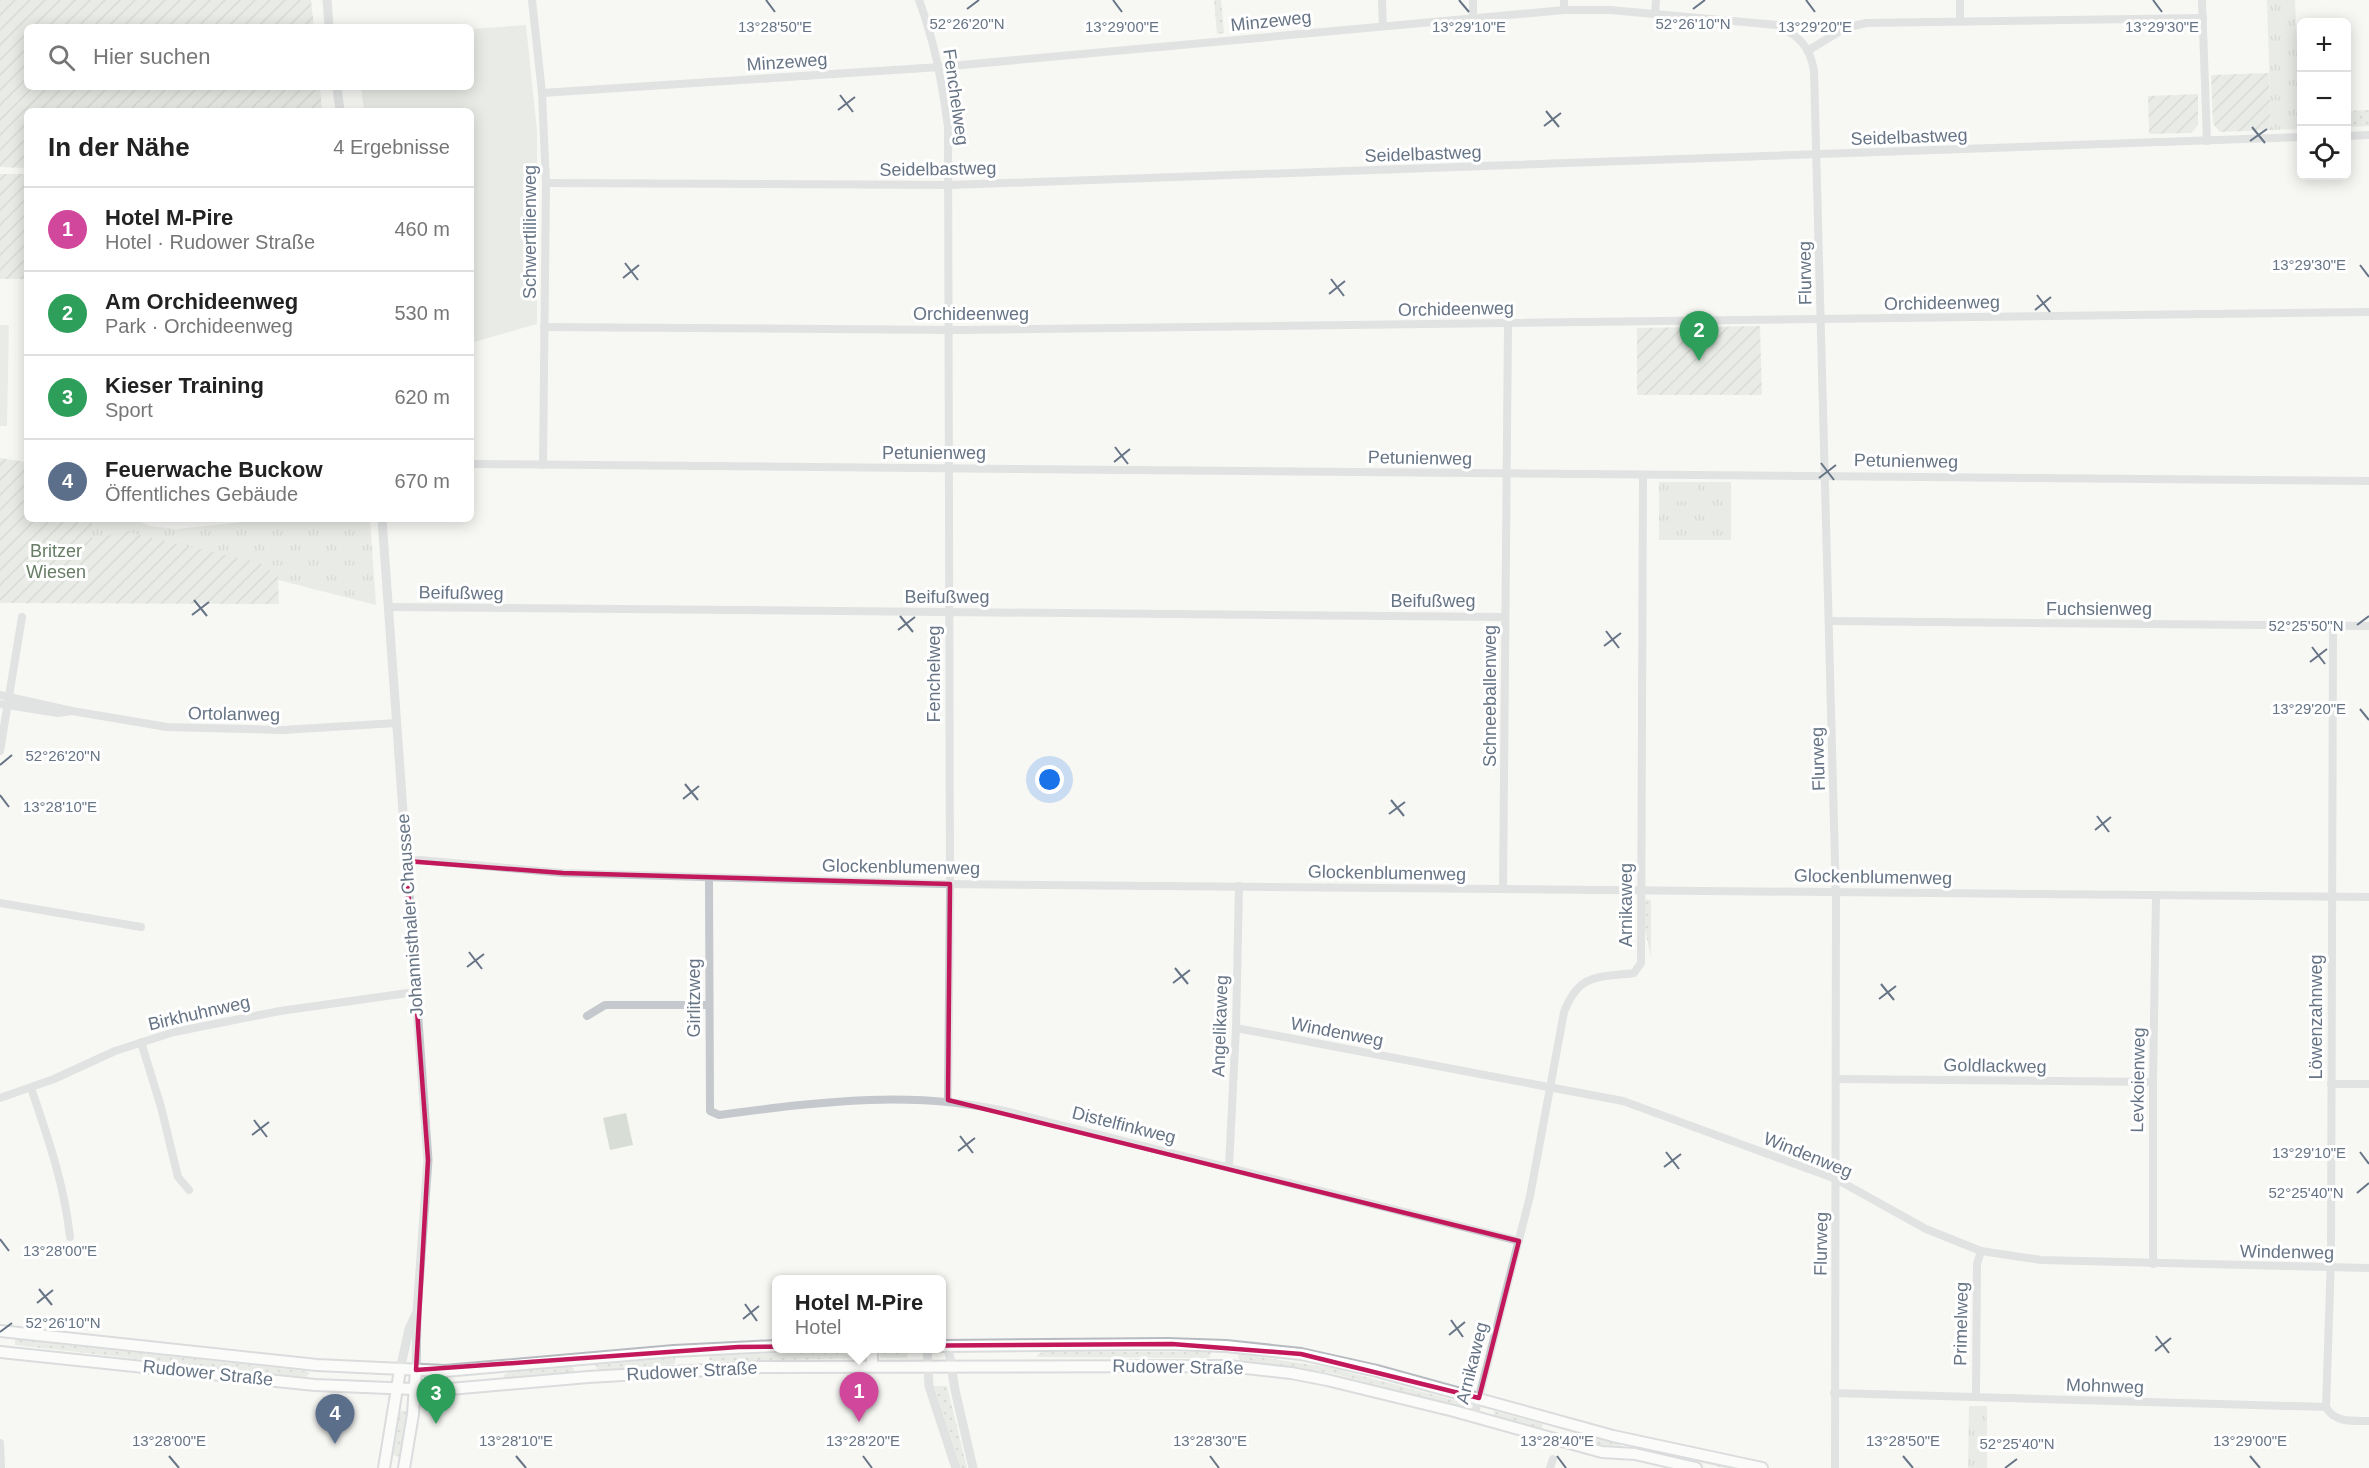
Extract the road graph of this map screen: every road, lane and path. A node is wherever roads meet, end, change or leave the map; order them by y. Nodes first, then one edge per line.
1 (327, 0) edge
2 (532, 0) edge
3 (919, 0) edge
4 (1382, 0) edge
5 (1473, 0) edge
6 (1564, 0) edge
7 (1656, 0) edge
8 (1960, 0) edge
9 (2202, 0) edge
10 (1564, 9) junction
11 (1655, 14) junction
12 (1473, 17) junction
13 (2203, 18) junction
14 (1960, 21) junction
15 (329, 24) edge
16 (1383, 26) junction
17 (1809, 50) junction
18 (940, 67) junction
19 (337, 90) edge
20 (542, 93) junction
21 (340, 108) edge
22 (2369, 135) edge
23 (2351, 136) edge
24 (2297, 137) edge
25 (2207, 141) junction
26 (1817, 155) junction
27 (546, 183) junction
28 (950, 185) junction
29 (2369, 312) edge
30 (1820, 319) junction
31 (1508, 324) junction
32 (544, 327) junction
33 (949, 330) junction
34 (474, 464) edge
35 (543, 465) junction
36 (949, 468) junction
37 (1507, 474) junction
38 (1643, 476) junction
39 (1826, 476) junction
40 (2369, 481) edge
41 (382, 522) edge
42 (388, 607) junction
43 (949, 612) junction
44 (22, 617) dead end
45 (1505, 617) junction
46 (1829, 621) junction
47 (2333, 626) junction
48 (2369, 626) edge
49 (0, 695) edge
50 (9, 696) junction
51 (4, 705) edge
52 (72, 711) junction
53 (396, 723) junction
54 (0, 751) edge
55 (406, 861) junction
56 (709, 878) junction
57 (950, 884) junction
58 (1239, 886) junction
59 (1503, 889) junction
60 (1640, 890) junction
61 (1836, 892) junction
62 (2156, 896) junction
63 (2332, 897) junction
64 (2369, 897) edge
65 (0, 903) edge
66 (141, 927) dead end
67 (415, 992) junction
68 (709, 1005) junction
69 (587, 1017) dead end
70 (1236, 1028) junction
71 (141, 1042) junction
72 (1836, 1080) junction
73 (2153, 1082) junction
74 (2331, 1084) junction
75 (2369, 1084) edge
76 (31, 1088) junction
77 (1550, 1088) junction
78 (0, 1098) edge
79 (948, 1100) junction
80 (716, 1114) joint
81 (1229, 1167) junction
82 (1836, 1179) junction
83 (189, 1190) dead end
84 (70, 1237) dead end
85 (1519, 1240) junction
86 (1981, 1251) junction
87 (2153, 1264) junction
88 (2331, 1268) junction
89 (2369, 1268) edge
90 (417, 1312) junction
91 (0, 1331) edge
92 (772, 1346) edge
93 (946, 1346) edge
94 (1030, 1346) junction
95 (1230, 1347) junction
96 (946, 1349) edge
97 (682, 1350) junction
98 (0, 1352) edge
99 (872, 1353) edge
100 (927, 1353) edge
101 (317, 1365) junction
102 (872, 1366) junction
103 (927, 1366) junction
104 (951, 1366) junction
105 (1029, 1366) junction
106 (1228, 1366) junction
107 (400, 1370) junction
108 (416, 1370) junction
109 (683, 1371) junction
110 (315, 1385) junction
111 (397, 1388) junction
112 (415, 1389) junction
113 (1834, 1394) junction
114 (1976, 1397) junction
115 (1479, 1398) junction
116 (2326, 1407) junction
117 (1474, 1417) junction
118 (2369, 1421) edge
119 (1563, 1423) junction
120 (1558, 1442) junction
121 (0, 1443) edge
122 (1553, 1459) dead end
123 (1, 1468) edge
124 (384, 1468) edge
125 (404, 1468) edge
126 (956, 1468) edge
127 (973, 1468) edge
128 (1550, 1468) edge
129 (1696, 1468) edge
130 (1762, 1468) edge
131 (1835, 1468) edge

1 - 15 street
2 - 20 street, Schwertlilienweg
3 - 18 street, Fenchelweg
4 - 16 street
5 - 12 street
6 - 10 street
7 - 11 street
8 - 14 street
9 - 13 street
10 - 11 street, Minzeweg
10 - 12 street, Minzeweg
11 - 17 street, Minzeweg
12 - 16 street, Minzeweg
13 - 14 street
13 - 25 street
14 - 17 street
16 - 18 street, Minzeweg
17 - 26 street, Flurweg
18 - 20 street, Minzeweg
18 - 28 street, Fenchelweg
19 - 21 street
20 - 27 street, Schwertlilienweg
22 - 23 street
24 - 25 street, Seidelbastweg
25 - 26 street, Seidelbastweg
26 - 28 street, Seidelbastweg
26 - 30 street, Flurweg
27 - 28 street, Seidelbastweg
27 - 32 street, Schwertlilienweg
28 - 33 street, Fenchelweg
29 - 30 street, Orchideenweg
30 - 31 street, Orchideenweg
30 - 39 street, Flurweg
31 - 33 street, Orchideenweg
31 - 37 street, Schneeballenweg
32 - 33 street, Orchideenweg
32 - 35 street, Schwertlilienweg
33 - 36 street, Fenchelweg
34 - 35 street, Petunienweg
35 - 36 street, Petunienweg
36 - 37 street, Petunienweg
36 - 43 street, Fenchelweg
37 - 38 street, Petunienweg
37 - 45 street, Schneeballenweg
38 - 39 street, Petunienweg
38 - 60 street, Arnikaweg
39 - 40 street, Petunienweg
39 - 46 street, Flurweg
41 - 42 street, Johannisthaler Chaussee
42 - 43 street, Beifußweg
42 - 53 street, Johannisthaler Chaussee
43 - 45 street, Beifußweg
43 - 57 street, Fenchelweg
44 - 50 street
45 - 59 street, Schneeballenweg
46 - 47 street, Fuchsienweg
46 - 61 street, Flurweg
47 - 48 street, Fuchsienweg
47 - 63 street, Löwenzahnweg
49 - 50 street, Ortolanweg
50 - 51 street
50 - 52 street, Ortolanweg
51 - 52 street, Ortolanweg
51 - 54 street
52 - 53 street, Ortolanweg
53 - 55 street, Johannisthaler Chaussee
55 - 56 street, Glockenblumenweg
55 - 67 street, Johannisthaler Chaussee
56 - 57 street, Glockenblumenweg
56 - 68 street, Girlitzweg
57 - 58 street, Glockenblumenweg
57 - 79 street, Fenchelweg
58 - 59 street, Glockenblumenweg
58 - 70 street, Angelikaweg
59 - 60 street, Glockenblumenweg
60 - 61 street, Glockenblumenweg
60 - 77 street, Arnikaweg
61 - 62 street, Glockenblumenweg
61 - 72 street, Flurweg
62 - 63 street, Glockenblumenweg
62 - 73 street, Levkoienweg
63 - 64 street, Glockenblumenweg
63 - 74 street, Löwenzahnweg
65 - 66 street
67 - 71 street, Birkhuhnweg
67 - 90 street, Johannisthaler Chaussee
68 - 69 street
68 - 80 street, Girlitzweg
70 - 77 street, Windenweg
70 - 81 street, Angelikaweg
71 - 76 street, Birkhuhnweg
71 - 83 street
72 - 73 street, Goldlackweg
72 - 82 street, Flurweg
73 - 87 street, Levkoienweg
74 - 75 street
74 - 88 street, Löwenzahnweg
76 - 78 street, Birkhuhnweg
76 - 84 street
77 - 82 street, Windenweg
77 - 85 street, Arnikaweg
79 - 80 street, Distelfinkweg
79 - 81 street, Distelfinkweg
81 - 85 street, Distelfinkweg
82 - 86 street, Windenweg
82 - 113 street, Flurweg
85 - 115 street, Arnikaweg
86 - 87 street, Windenweg
86 - 114 street, Primelweg
87 - 88 street, Windenweg
88 - 89 street, Windenweg
88 - 116 street, Löwenzahnweg
90 - 107 street, Johannisthaler Chaussee
90 - 108 street, Johannisthaler Chaussee
91 - 101 main road, Rudower Straße
92 - 97 main road, Rudower Straße
93 - 94 main road, Rudower Straße
94 - 95 main road, Rudower Straße
94 - 105 main road
95 - 106 main road
95 - 115 main road, Rudower Straße
96 - 104 street
97 - 108 main road, Rudower Straße
97 - 109 main road
98 - 110 main road, Rudower Straße
99 - 102 main road
100 - 103 street
101 - 107 main road, Rudower Straße
101 - 110 main road
102 - 103 main road, Rudower Straße
102 - 109 main road, Rudower Straße
103 - 104 main road, Rudower Straße
103 - 126 street
104 - 105 main road, Rudower Straße
104 - 127 street
105 - 106 main road, Rudower Straße
106 - 117 main road, Rudower Straße
107 - 108 main road, Rudower Straße
107 - 111 main road, Johannisthaler Chaussee
108 - 112 main road, Johannisthaler Chaussee
109 - 112 main road, Rudower Straße
110 - 111 main road, Rudower Straße
111 - 112 main road, Rudower Straße
111 - 124 main road, Johannisthaler Chaussee
112 - 125 main road, Johannisthaler Chaussee
113 - 114 street, Mohnweg
113 - 131 street, Flurweg
114 - 116 street, Mohnweg
115 - 117 street, Arnikaweg
115 - 119 main road, Rudower Straße
116 - 118 street, Mohnweg
117 - 120 main road, Rudower Straße
119 - 120 street
119 - 130 main road, Rudower Straße
120 - 129 main road, Rudower Straße
121 - 123 street
122 - 128 street

